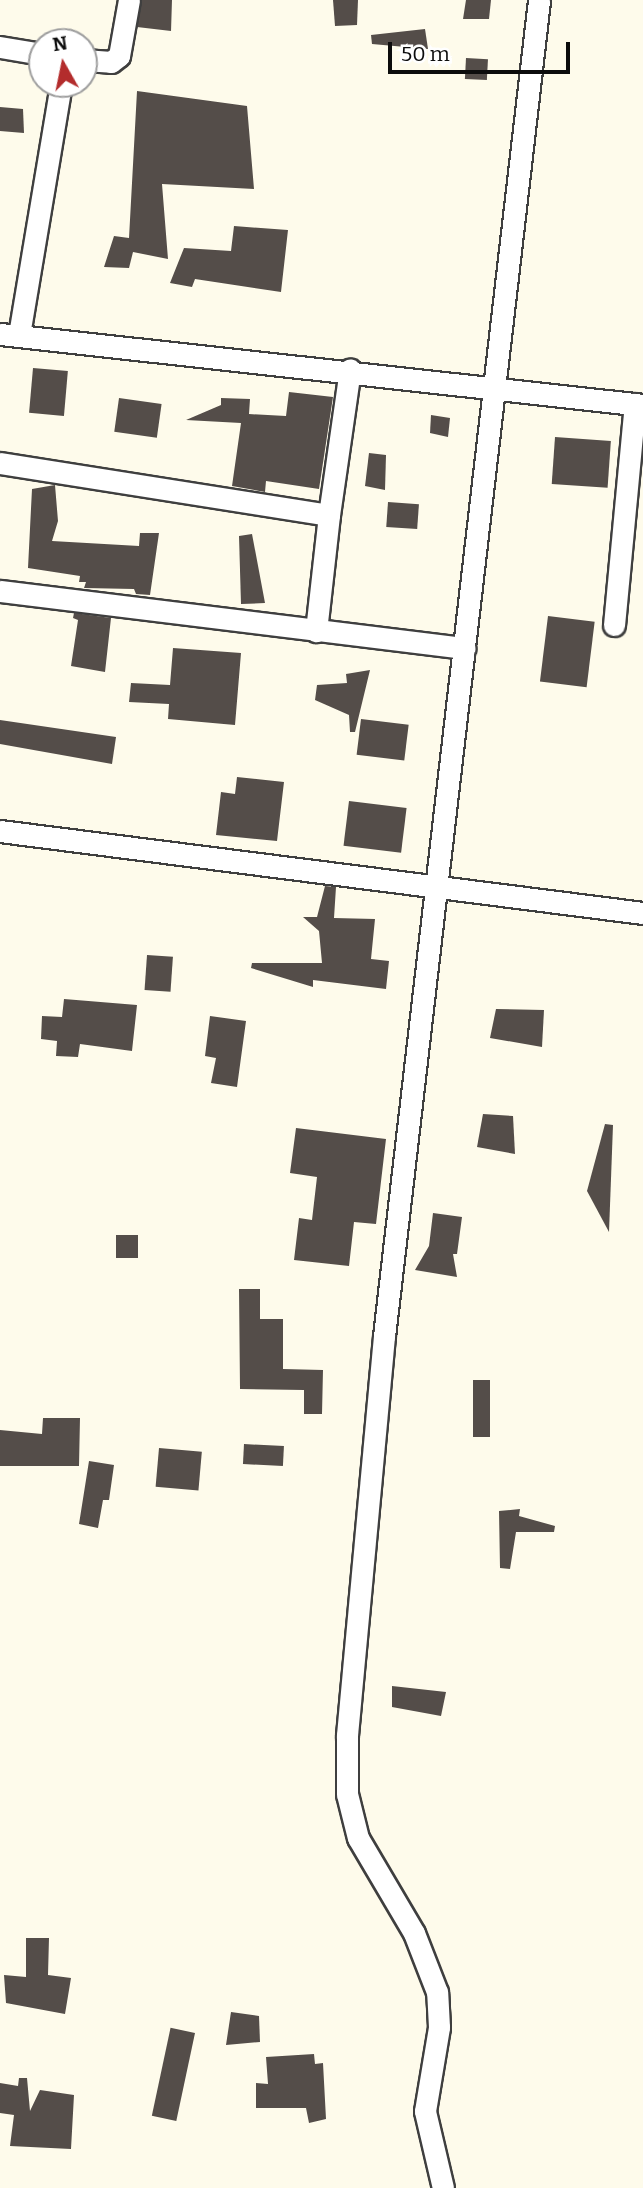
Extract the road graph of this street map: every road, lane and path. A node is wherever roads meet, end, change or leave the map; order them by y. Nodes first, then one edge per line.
1 (129, 0) edge
2 (539, 0) edge
3 (0, 47) edge
4 (28, 52) edge
5 (98, 61) edge
6 (58, 98) edge
7 (9, 334) edge
8 (351, 370) junction
9 (496, 388) junction
10 (639, 405) edge
11 (0, 463) edge
12 (329, 515) junction
13 (0, 591) edge
14 (614, 625) dead end
15 (316, 631) junction
16 (465, 648) junction
17 (0, 831) edge
18 (437, 890) junction
19 (643, 913) edge
20 (443, 2188) edge

1 - 5 street
2 - 9 street
3 - 4 street
6 - 7 street
7 - 8 street
8 - 9 street
8 - 12 street
9 - 10 street
9 - 16 street
10 - 14 street
11 - 12 street
12 - 15 street
13 - 15 street
15 - 16 street
16 - 18 street
17 - 18 street
18 - 19 street
18 - 20 street

